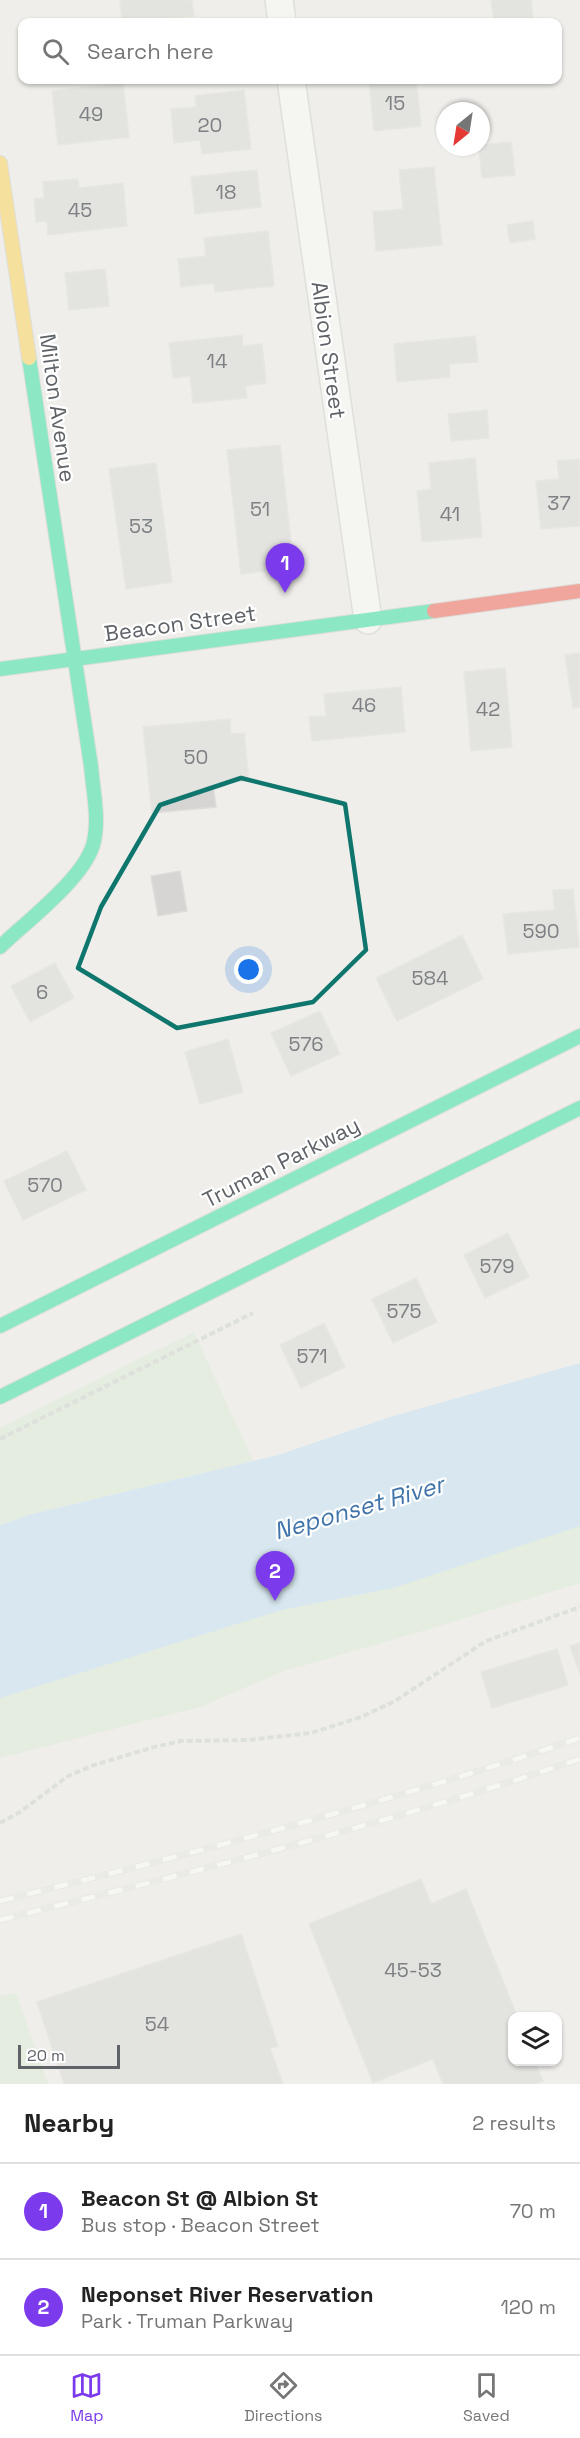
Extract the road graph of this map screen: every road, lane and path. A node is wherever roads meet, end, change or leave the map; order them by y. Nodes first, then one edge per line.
1 (279, 0) edge
2 (281, 18) edge
3 (292, 84) edge
4 (0, 163) edge
5 (6, 250) edge
6 (580, 591) edge
7 (368, 620) junction
8 (74, 658) junction
9 (0, 669) edge
10 (0, 947) edge
11 (580, 1036) edge
12 (580, 1108) edge
13 (253, 1313) dead end
14 (0, 1326) edge
15 (0, 1397) edge
16 (0, 1439) edge
17 (580, 1606) edge
18 (0, 1823) edge

1 - 2 street
3 - 7 street, Albion Street
4 - 5 street, Milton Avenue
5 - 8 street, Milton Avenue
6 - 7 street, Beacon Street
7 - 8 street, Beacon Street
8 - 9 street, Beacon Street
8 - 10 street, Milton Avenue
11 - 14 street, Truman Parkway
12 - 15 street
13 - 16 path
17 - 18 path

